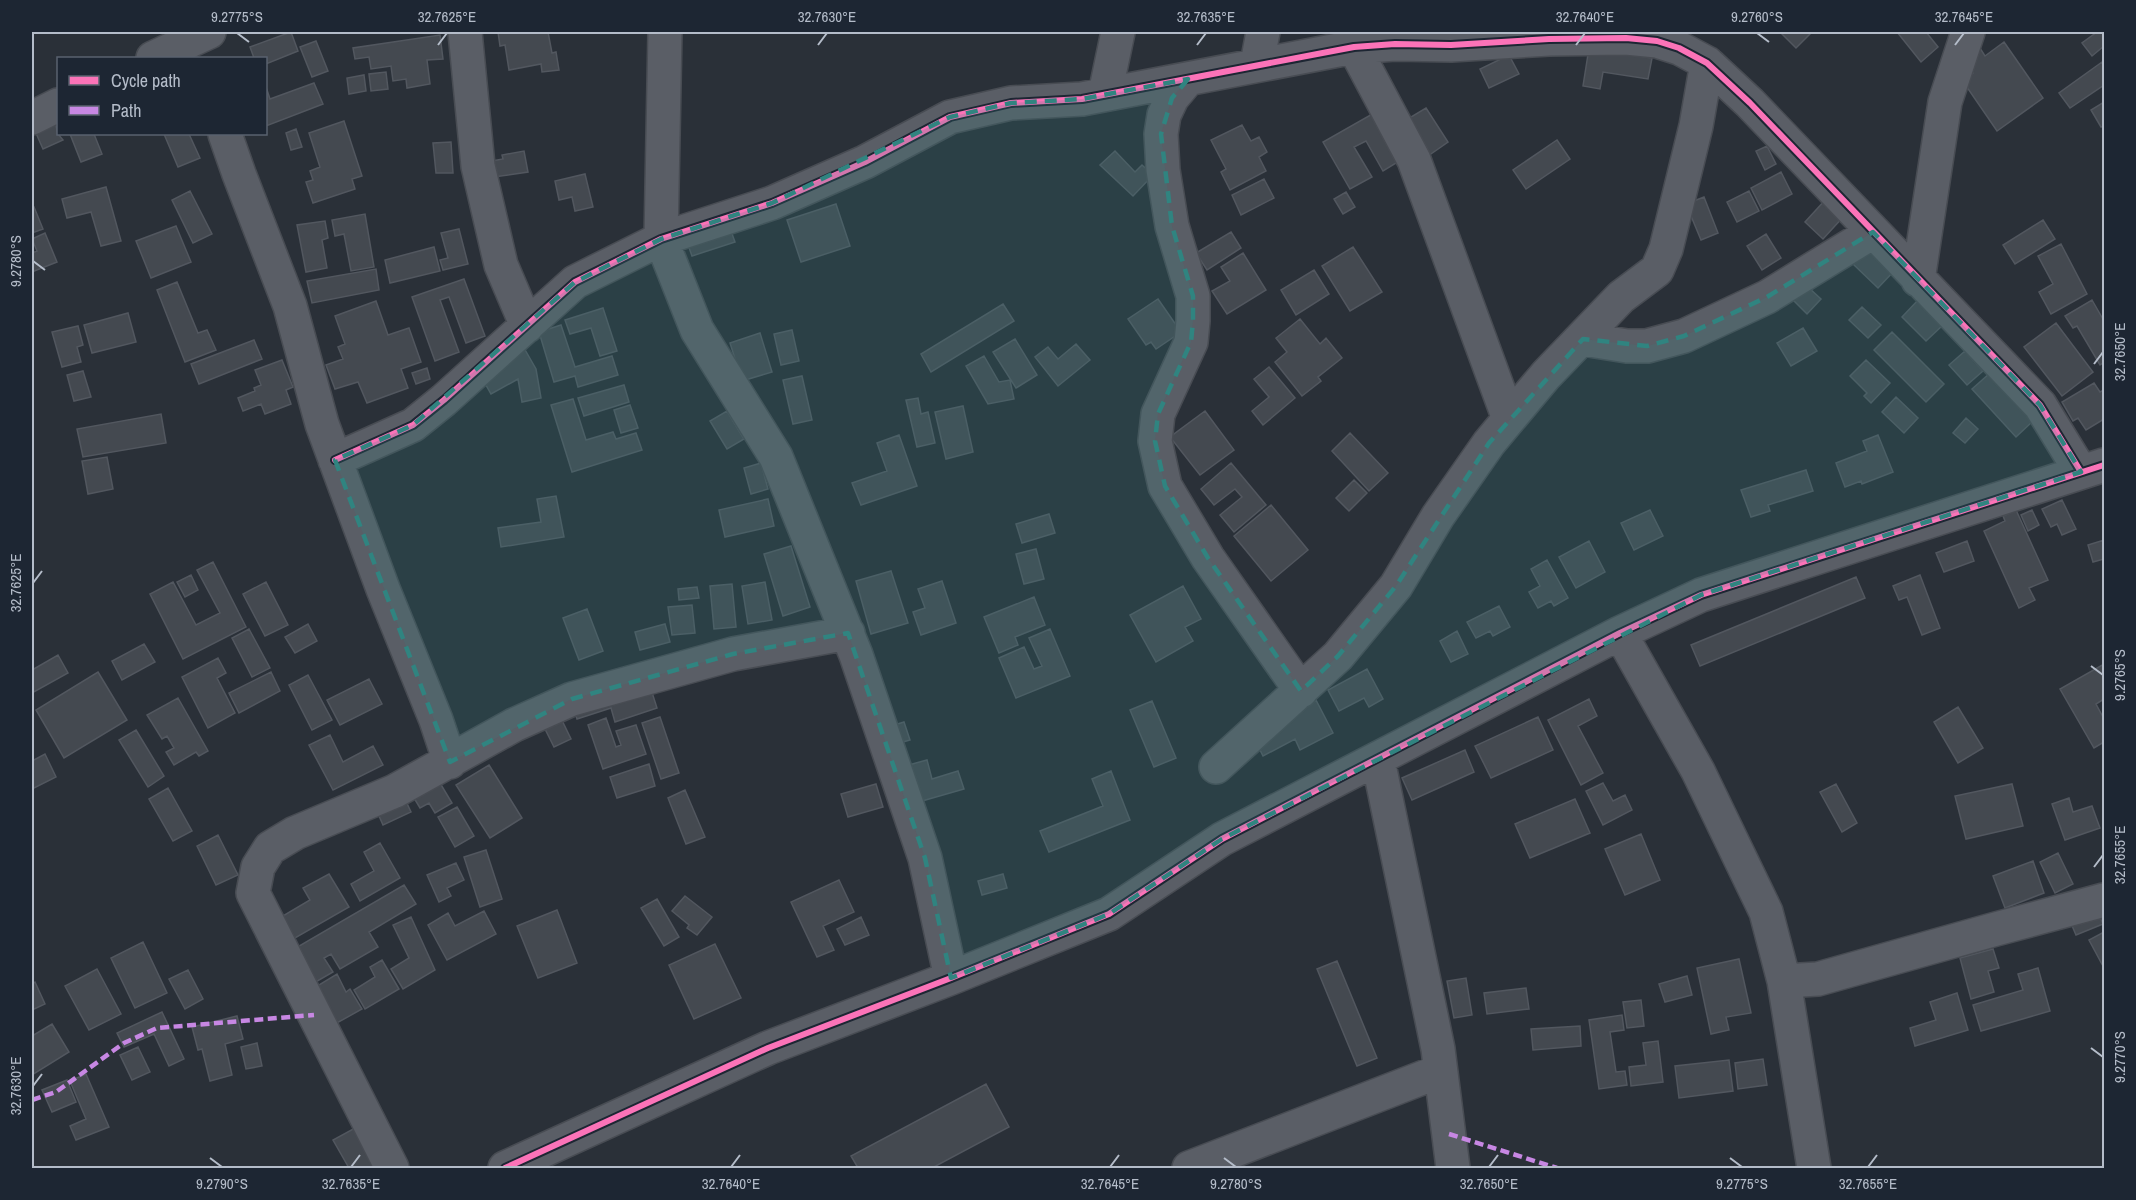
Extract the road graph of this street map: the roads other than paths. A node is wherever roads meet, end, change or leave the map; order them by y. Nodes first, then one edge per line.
1 (465, 32) edge
2 (665, 32) edge
3 (1118, 32) edge
4 (1263, 32) edge
5 (1968, 32) edge
6 (200, 43) edge
7 (1354, 47) junction
8 (156, 57) edge
9 (1707, 63) junction
10 (1257, 64) junction
11 (1188, 79) junction
12 (1105, 94) junction
13 (57, 106) edge
14 (32, 118) edge
15 (225, 135) edge
16 (1873, 232) junction
17 (661, 239) junction
18 (1918, 280) junction
19 (527, 326) junction
20 (1583, 339) junction
21 (1509, 419) junction
22 (335, 460) junction
23 (2093, 469) edge
24 (848, 633) junction
25 (1620, 633) junction
26 (1300, 691) junction
27 (1378, 760) junction
28 (450, 762) junction
29 (1216, 767) dead end
30 (2104, 900) edge
31 (951, 978) junction
32 (1784, 981) junction
33 (1440, 1071) junction
34 (392, 1168) edge
35 (505, 1168) edge
36 (1190, 1168) edge
37 (1453, 1168) edge
38 (1814, 1168) edge

1 - 19 street
2 - 17 street
3 - 12 street
4 - 10 street
5 - 18 street
6 - 8 street
7 - 9 street
7 - 10 street
7 - 21 street
9 - 16 street
9 - 20 street
10 - 11 street
11 - 12 street
11 - 26 street
12 - 17 street
13 - 14 street
15 - 22 street
16 - 18 street
16 - 20 street
17 - 19 street
17 - 24 street
18 - 23 street
19 - 22 street
20 - 21 street
21 - 26 street
22 - 28 street
23 - 25 street
24 - 28 street
24 - 31 street
25 - 27 street
25 - 32 street
26 - 29 street
27 - 31 street
27 - 33 street
28 - 34 street
30 - 32 street
31 - 35 street
32 - 38 street
33 - 36 street
33 - 37 street

